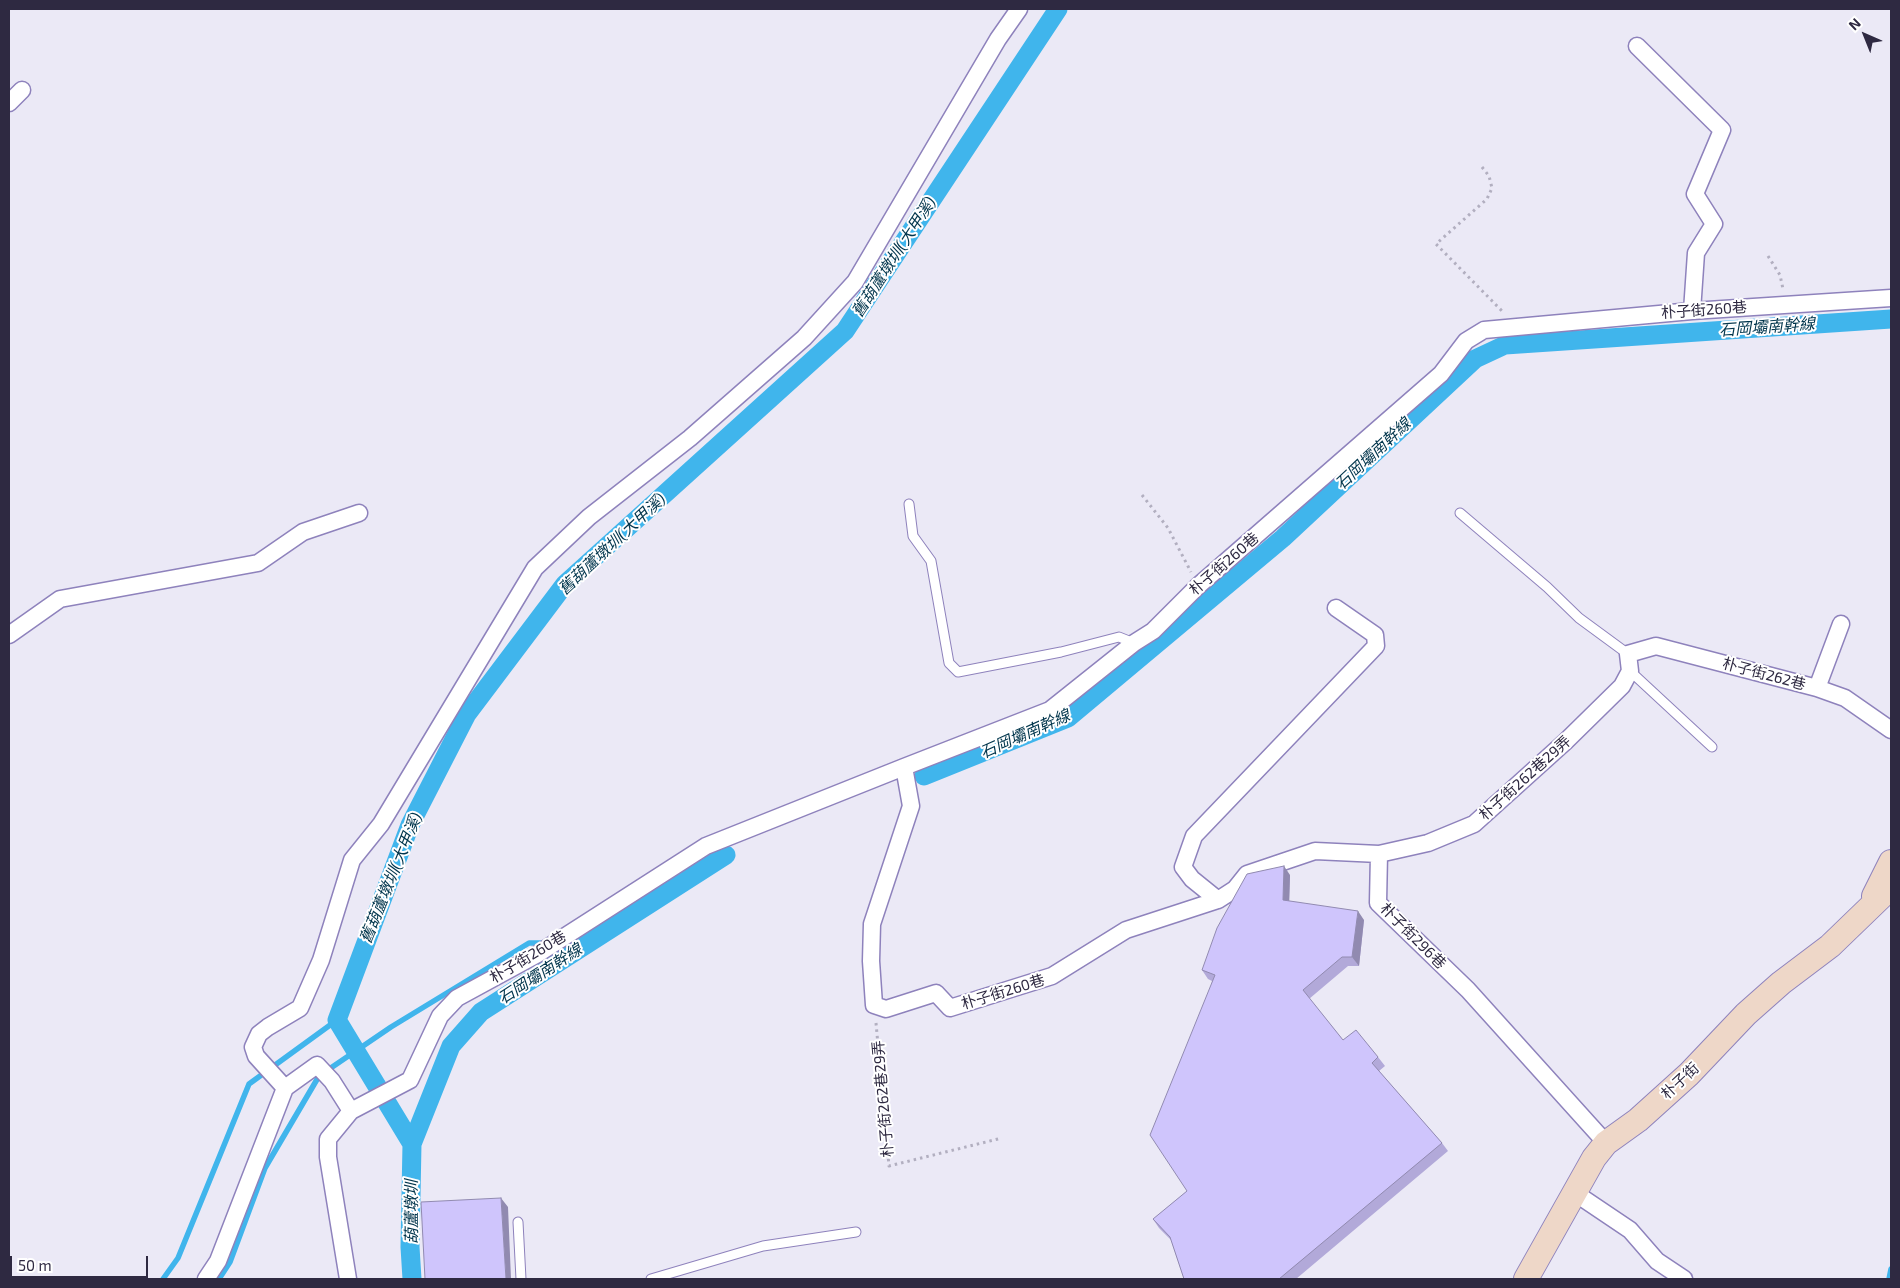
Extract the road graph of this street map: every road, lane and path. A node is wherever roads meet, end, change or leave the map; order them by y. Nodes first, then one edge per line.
1 (1019, 9) edge
2 (1636, 46) dead end
3 (22, 90) dead end
4 (9, 103) edge
5 (1482, 167) dead end
6 (1768, 256) dead end
7 (1891, 298) edge
8 (1787, 304) junction
9 (1692, 311) junction
10 (1517, 326) junction
11 (1142, 495) dead end
12 (909, 504) dead end
13 (359, 513) dead end
14 (1460, 513) dead end
15 (1198, 586) junction
16 (1336, 608) dead end
17 (1841, 624) dead end
18 (9, 635) edge
19 (1134, 643) junction
20 (1628, 654) junction
21 (1630, 671) junction
22 (1817, 688) junction
23 (1891, 730) edge
24 (1712, 747) dead end
25 (904, 766) junction
26 (1379, 854) junction
27 (1891, 862) edge
28 (1891, 884) edge
29 (1218, 900) junction
30 (1867, 910) junction
31 (874, 1005) junction
32 (285, 1088) junction
33 (351, 1111) junction
34 (1002, 1138) dead end
35 (1606, 1144) junction
36 (1575, 1193) junction
37 (518, 1222) dead end
38 (856, 1232) dead end
39 (206, 1279) edge
40 (348, 1279) edge
41 (521, 1279) edge
42 (651, 1279) edge
43 (1526, 1279) edge
44 (1684, 1279) edge

1 - 32 street
2 - 9 street
3 - 4 street
5 - 10 path
6 - 8 path
7 - 8 street, 朴子街260巷
8 - 9 street, 朴子街260巷
9 - 10 street, 朴子街260巷
10 - 15 street, 朴子街260巷
11 - 15 path
12 - 19 lane
13 - 18 street
14 - 20 lane
15 - 19 street, 朴子街260巷
16 - 29 street
17 - 22 street
19 - 25 street, 朴子街260巷
20 - 21 street
20 - 22 street, 朴子街262巷
21 - 24 lane
21 - 26 street, 朴子街262巷29弄
22 - 23 street, 朴子街262巷
25 - 31 street
25 - 33 street, 朴子街260巷
26 - 29 street
26 - 35 street, 朴子街296巷
27 - 30 street, 朴子街
28 - 30 street, 朴子街
29 - 31 street, 朴子街260巷
30 - 35 street, 朴子街
31 - 34 path, 朴子街262巷29弄
32 - 33 street
32 - 39 street
33 - 40 street, 朴子街260巷
35 - 36 street, 朴子街
36 - 43 street, 朴子街
36 - 44 street
37 - 41 lane
38 - 42 lane

